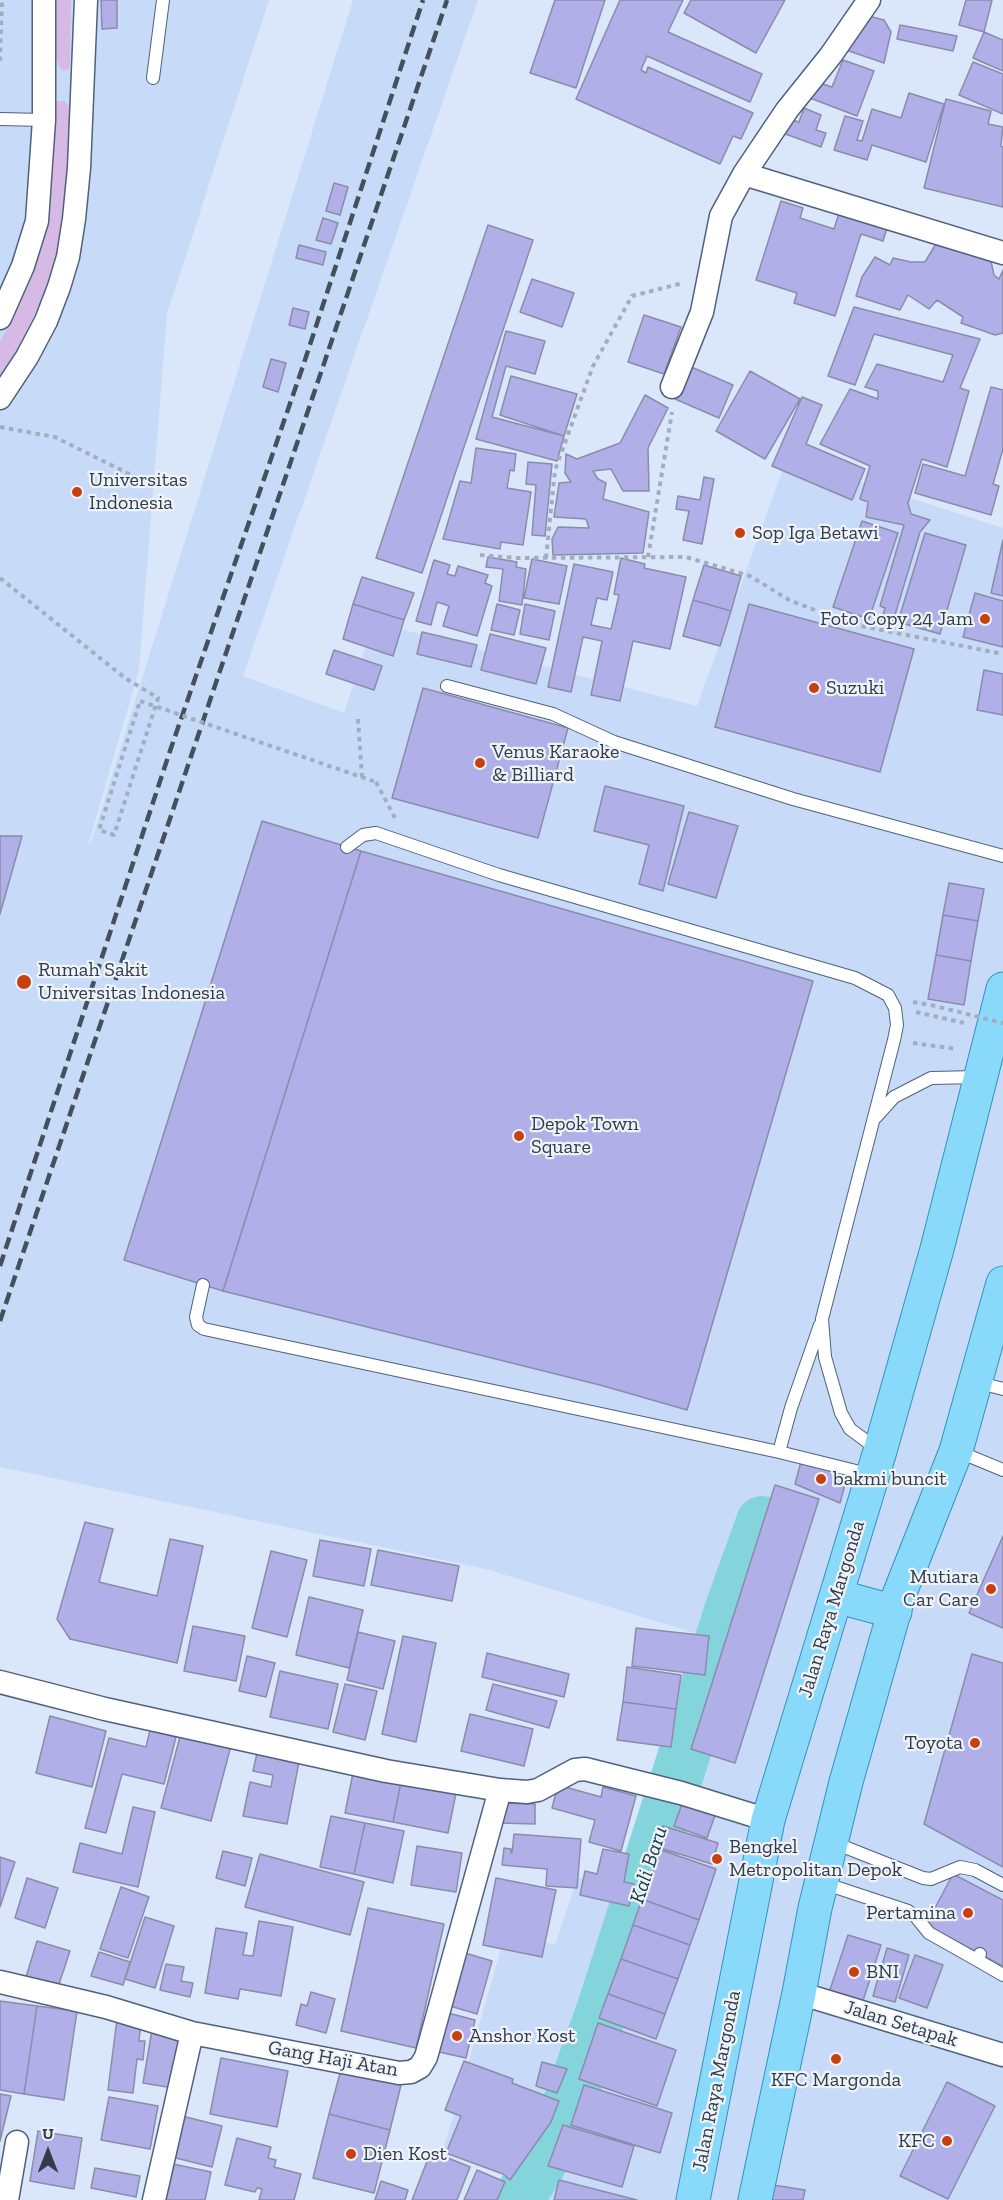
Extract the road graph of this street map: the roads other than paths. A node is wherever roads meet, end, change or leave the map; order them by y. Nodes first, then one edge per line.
1 (44, 0) edge
2 (86, 0) edge
3 (163, 0) edge
4 (868, 0) edge
5 (153, 78) dead end
6 (44, 84) junction
7 (82, 84) junction
8 (0, 120) edge
9 (44, 120) junction
10 (744, 174) junction
11 (1003, 253) edge
12 (0, 318) edge
13 (672, 387) road end
14 (0, 398) edge
15 (447, 686) dead end
16 (347, 847) dead end
17 (1003, 856) edge
18 (1003, 989) edge
19 (981, 1077) junction
20 (873, 1120) junction
21 (1003, 1283) edge
22 (203, 1285) dead end
23 (822, 1319) junction
24 (989, 1386) edge
25 (956, 1450) junction
26 (779, 1452) junction
27 (877, 1463) junction
28 (1003, 1470) edge
29 (836, 1596) junction
30 (895, 1612) junction
31 (0, 1682) edge
32 (500, 1790) junction
33 (768, 1821) junction
34 (831, 1841) junction
35 (821, 1882) junction
36 (1003, 1885) edge
37 (1003, 1975) edge
38 (0, 1982) edge
39 (799, 1993) junction
40 (192, 2034) junction
41 (1003, 2055) edge
42 (17, 2142) dead end
43 (7, 2200) edge
44 (154, 2200) edge
45 (693, 2200) edge
46 (755, 2200) edge

1 - 6 street
2 - 7 street
3 - 5 lane
4 - 10 street
6 - 7 street
6 - 9 street
7 - 14 street
8 - 9 lane
9 - 12 street
10 - 11 street
10 - 13 street
15 - 17 lane
16 - 20 lane
18 - 19 main road, Jalan Raya Margonda
19 - 20 lane
19 - 27 main road, Jalan Raya Margonda
20 - 23 lane
21 - 24 main road
22 - 26 lane
23 - 26 lane
23 - 27 lane
24 - 25 main road
25 - 28 lane
25 - 30 main road
26 - 27 lane
27 - 29 main road, Jalan Raya Margonda
29 - 30 main road
29 - 33 main road, Jalan Raya Margonda
30 - 34 main road
31 - 32 street
32 - 33 street
32 - 40 street, Gang Haji Atan
33 - 45 main road, Jalan Raya Margonda
34 - 35 main road
34 - 36 lane
35 - 37 lane
35 - 39 main road
38 - 40 street, Gang Haji Atan
39 - 41 street, Jalan Setapak
39 - 46 main road
40 - 44 street
42 - 43 street

